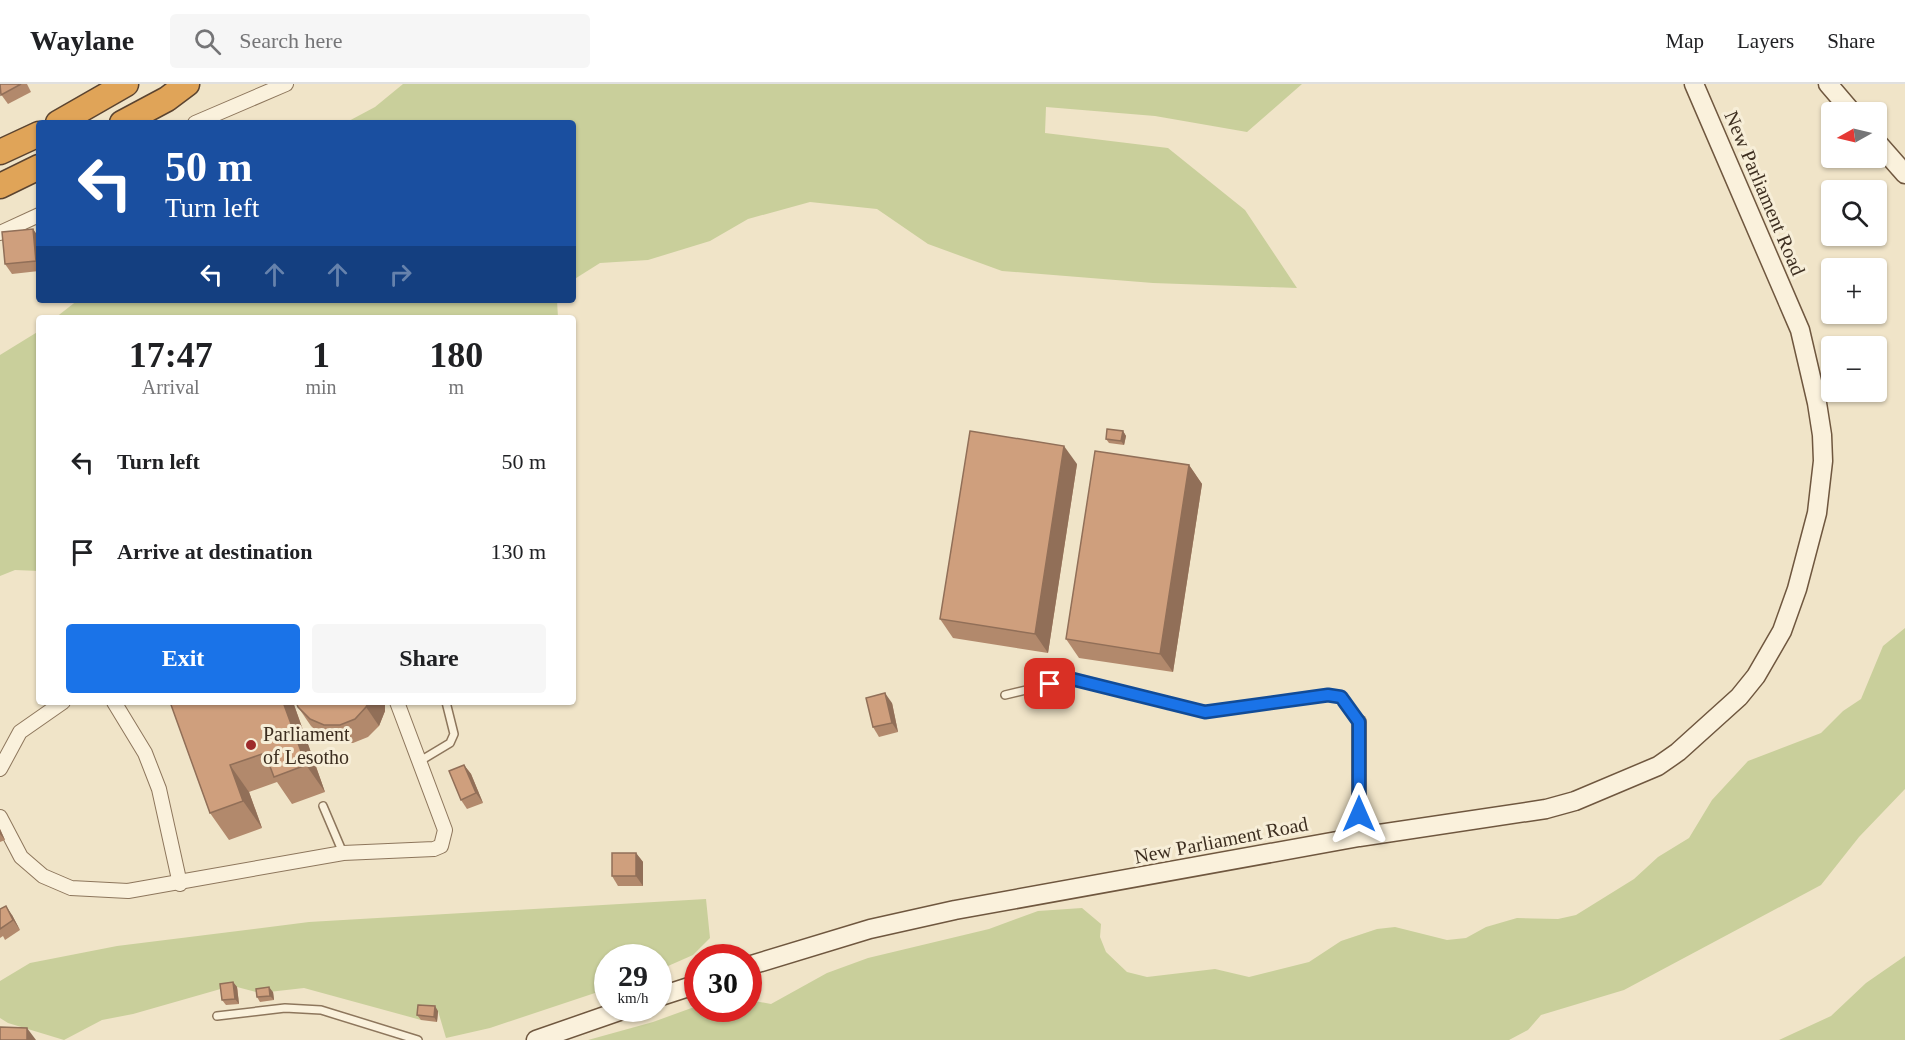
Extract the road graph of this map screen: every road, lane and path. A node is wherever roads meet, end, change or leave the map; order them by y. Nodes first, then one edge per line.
1 (126, 84) edge
2 (187, 84) edge
3 (286, 84) edge
4 (1694, 84) edge
5 (1828, 84) edge
6 (1843, 102) edge
7 (63, 120) edge
8 (128, 120) edge
9 (202, 120) edge
10 (36, 135) edge
11 (0, 152) edge
12 (1887, 154) edge
13 (36, 168) edge
14 (1905, 174) edge
15 (0, 186) edge
16 (36, 215) edge
17 (0, 233) edge
18 (1005, 695) dead end
19 (59, 705) edge
20 (116, 705) edge
21 (398, 705) edge
22 (447, 705) edge
23 (1359, 722) joint
24 (420, 761) junction
25 (0, 769) edge
26 (323, 806) dead end
27 (0, 817) edge
28 (1359, 837) junction
29 (343, 853) junction
30 (180, 884) junction
31 (762, 962) edge
32 (217, 1016) dead end
33 (594, 1020) edge
34 (418, 1040) edge
35 (536, 1040) edge

1 - 7 highway
2 - 8 highway
3 - 9 street
4 - 28 street, New Parliament Road
5 - 6 street
10 - 11 highway
12 - 14 street
13 - 15 highway
16 - 17 street
18 - 23 lane
19 - 25 street
20 - 30 street
21 - 24 street
22 - 24 lane
23 - 28 street
24 - 29 street
26 - 29 lane
27 - 30 street
28 - 31 street, New Parliament Road
29 - 30 street
32 - 34 lane
33 - 35 street

